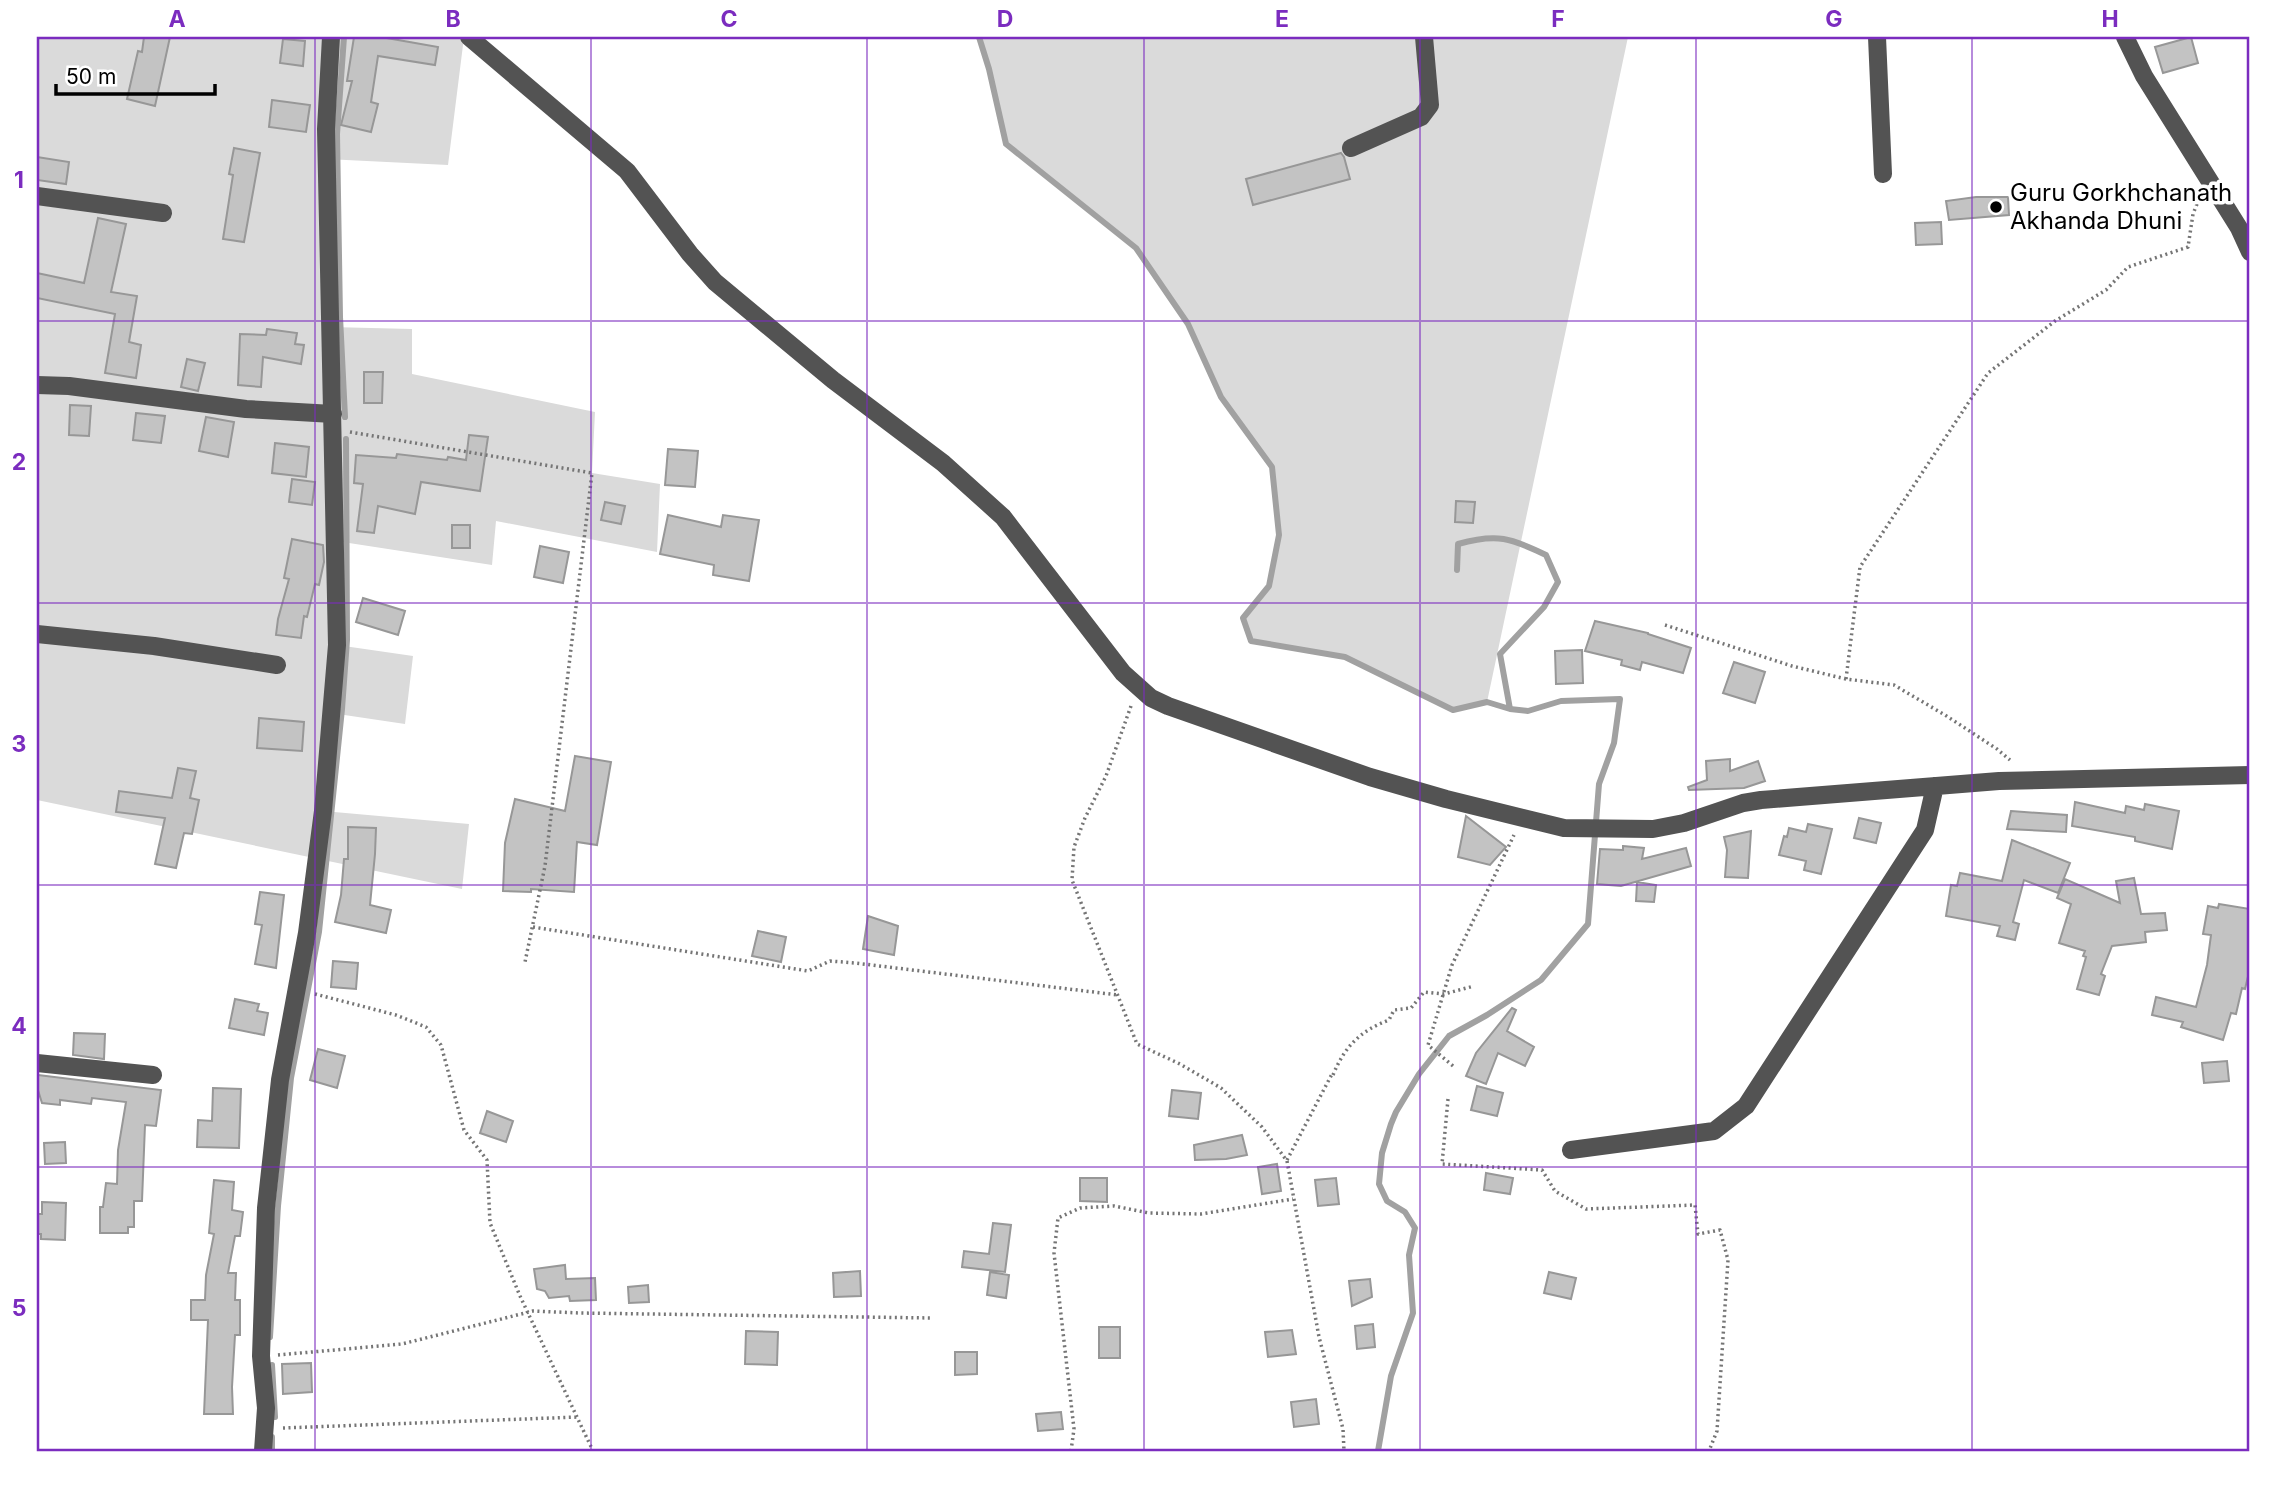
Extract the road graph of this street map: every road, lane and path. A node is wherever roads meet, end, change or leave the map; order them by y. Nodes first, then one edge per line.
1 (331, 37) edge
2 (468, 37) edge
3 (1424, 37) edge
4 (1877, 37) edge
5 (2126, 37) edge
6 (1351, 148) dead end
7 (1882, 174) dead end
8 (2207, 176) junction
9 (37, 196) edge
10 (163, 214) dead end
11 (2250, 252) edge
12 (37, 385) edge
13 (333, 422) junction
14 (1665, 625) dead end
15 (37, 634) edge
16 (277, 664) dead end
17 (1846, 679) junction
18 (1137, 687) junction
19 (2250, 775) edge
20 (2034, 780) junction
21 (1935, 786) junction
22 (1529, 820) junction
23 (533, 927) junction
24 (525, 962) dead end
25 (1474, 986) dead end
26 (1444, 994) junction
27 (317, 995) dead end
28 (1118, 995) junction
29 (37, 1063) edge
30 (1337, 1066) junction
31 (1453, 1066) dead end
32 (153, 1075) dead end
33 (1333, 1075) dead end
34 (1448, 1099) dead end
35 (1570, 1150) dead end
36 (1287, 1161) junction
37 (1293, 1199) junction
38 (528, 1312) junction
39 (932, 1318) dead end
40 (261, 1356) junction
41 (578, 1418) junction
42 (265, 1428) junction
43 (263, 1451) edge
44 (593, 1451) edge
45 (1071, 1451) edge
46 (1344, 1451) edge
47 (1709, 1451) edge

1 - 13 street
2 - 18 street
3 - 6 street
4 - 7 street
5 - 8 street
8 - 11 street
8 - 17 path
9 - 10 street
12 - 13 street
13 - 23 path
13 - 40 street
14 - 17 path
15 - 16 street
17 - 20 path
18 - 22 street
18 - 28 path
19 - 20 street
20 - 21 street
21 - 22 street
21 - 35 street
22 - 26 path
23 - 24 path
23 - 28 path
25 - 26 path
26 - 30 path
26 - 31 path
27 - 38 path
28 - 36 path
29 - 32 street
30 - 33 path
30 - 36 path
34 - 47 path
36 - 37 path
37 - 45 path
37 - 46 path
38 - 39 path
38 - 40 path
38 - 41 path
40 - 42 street
41 - 42 path
41 - 44 path
42 - 43 street

